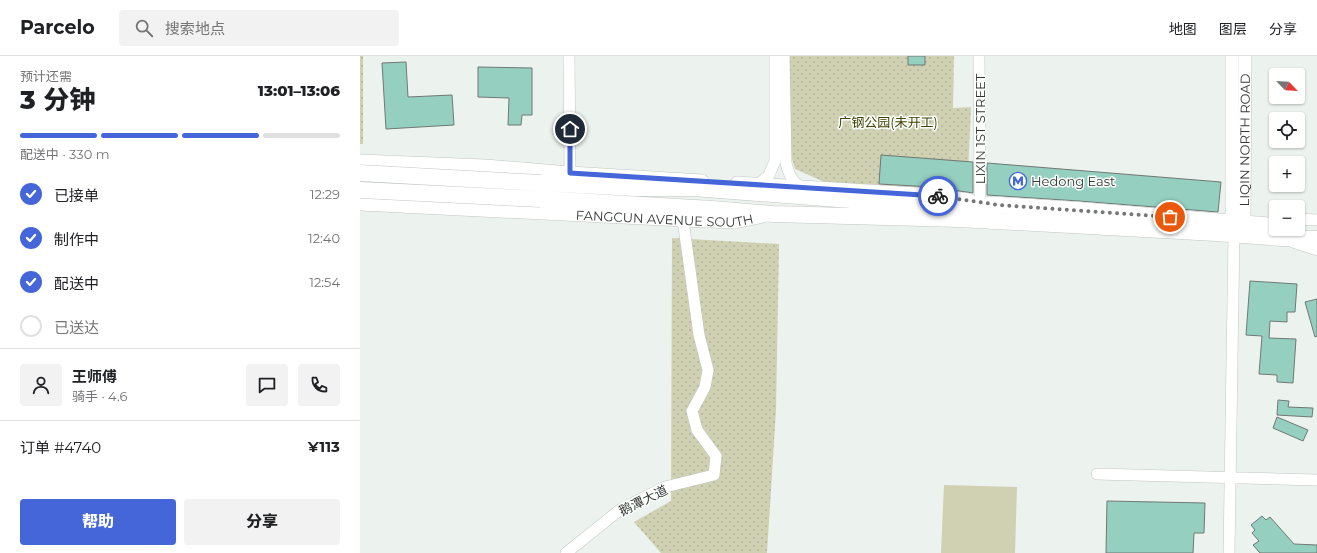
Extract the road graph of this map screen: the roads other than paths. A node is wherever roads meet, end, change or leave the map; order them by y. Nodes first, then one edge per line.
1 (569, 56) edge
2 (775, 56) edge
3 (784, 56) edge
4 (980, 56) edge
5 (1232, 56) edge
6 (1245, 56) edge
7 (360, 161) edge
8 (409, 162) junction
9 (360, 173) edge
10 (570, 173) junction
11 (758, 185) junction
12 (801, 188) junction
13 (360, 190) edge
14 (540, 191) junction
15 (980, 202) junction
16 (360, 204) edge
17 (999, 205) junction
18 (407, 207) junction
19 (773, 214) junction
20 (1305, 219) edge
21 (683, 220) junction
22 (1317, 220) edge
23 (1269, 223) edge
24 (1242, 226) junction
25 (1305, 228) edge
26 (1317, 228) edge
27 (1269, 230) edge
28 (1269, 230) edge
29 (1287, 236) edge
30 (1289, 236) edge
31 (1300, 236) edge
32 (1317, 239) edge
33 (1317, 246) edge
34 (1317, 250) edge
35 (1097, 474) dead end
36 (1230, 478) junction
37 (1317, 480) edge
38 (566, 553) edge
39 (1229, 553) edge

1 - 10 street
2 - 11 street
3 - 12 street
4 - 15 street, LIXIN 1ST STREET
5 - 24 main road, LIQIN NORTH ROAD
6 - 24 main road, LIQIN NORTH ROAD
7 - 8 main road, FANGCUN AVENUE SOUTH
8 - 10 main road, FANGCUN AVENUE SOUTH
8 - 18 main road
9 - 14 highway, bridge
10 - 11 main road, FANGCUN AVENUE SOUTH
11 - 12 main road, FANGCUN AVENUE SOUTH
12 - 15 main road, FANGCUN AVENUE SOUTH
13 - 14 highway, bridge
14 - 17 highway
14 - 19 highway
15 - 17 main road, FANGCUN AVENUE SOUTH
16 - 18 main road, FANGCUN AVENUE SOUTH
17 - 24 highway, FANGCUN AVENUE SOUTH
18 - 21 main road, FANGCUN AVENUE SOUTH
19 - 21 main road, FANGCUN AVENUE SOUTH
19 - 24 highway, FANGCUN AVENUE SOUTH
20 - 22 street
21 - 38 street, 鹅潭大道
23 - 24 street, FANGCUN AVENUE SOUTH
24 - 27 highway, FANGCUN AVENUE SOUTH
24 - 28 highway, FANGCUN AVENUE SOUTH
24 - 36 street
25 - 26 highway
29 - 34 street, FANGCUN AVENUE SOUTH
30 - 33 highway
31 - 32 highway, FANGCUN AVENUE SOUTH
35 - 36 street
36 - 37 street
36 - 39 street

